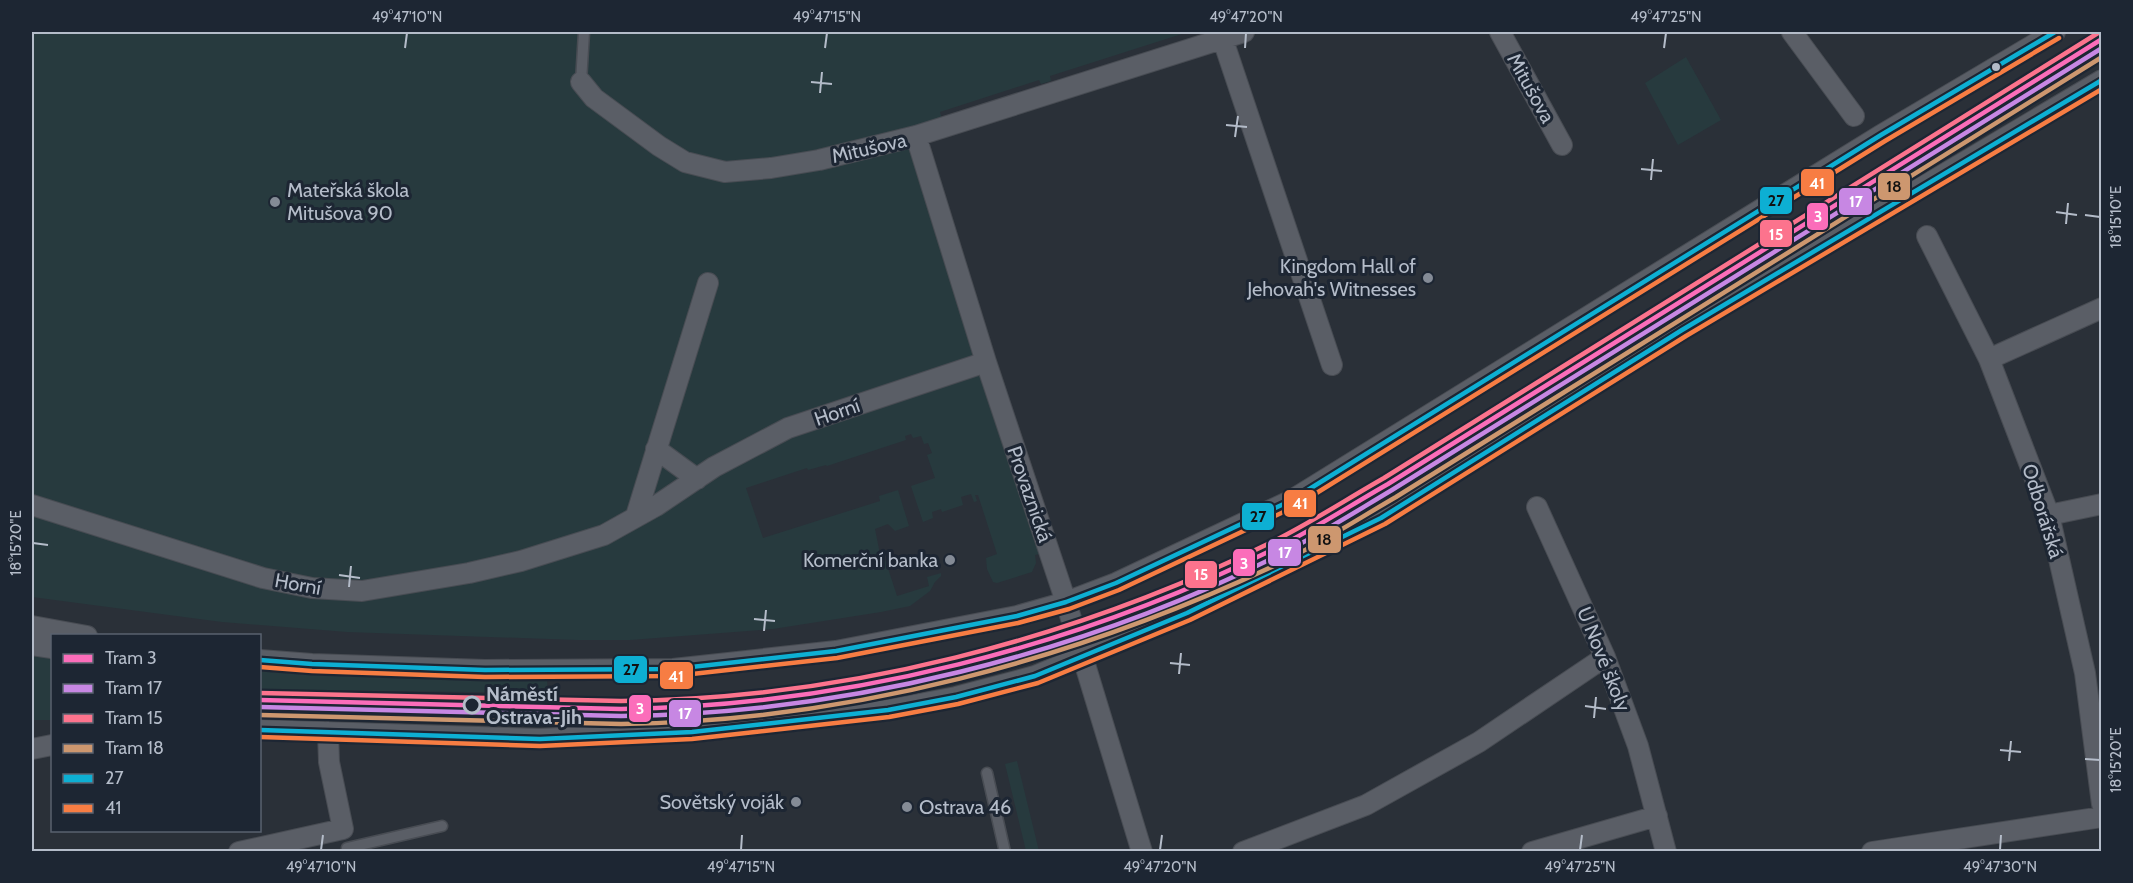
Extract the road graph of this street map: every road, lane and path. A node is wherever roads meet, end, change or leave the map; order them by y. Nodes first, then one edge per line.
1 (584, 32) edge
2 (1244, 32) edge
3 (1500, 32) edge
4 (1792, 32) edge
5 (2055, 32) edge
6 (1223, 40) junction
7 (2102, 80) edge
8 (581, 82) joint
9 (1854, 116) dead end
10 (916, 136) junction
11 (1562, 146) dead end
12 (1927, 236) dead end
13 (708, 283) dead end
14 (2102, 308) edge
15 (1989, 359) junction
16 (986, 362) junction
17 (1332, 365) dead end
18 (656, 449) junction
19 (697, 479) junction
20 (2102, 504) edge
21 (32, 505) edge
22 (1537, 507) dead end
23 (2049, 514) junction
24 (636, 516) junction
25 (1066, 602) junction
26 (32, 626) edge
27 (76, 634) edge
28 (32, 645) edge
29 (51, 648) edge
30 (1083, 657) junction
31 (1605, 657) junction
32 (261, 660) edge
33 (261, 730) edge
34 (328, 732) junction
35 (51, 737) edge
36 (32, 738) edge
37 (51, 745) edge
38 (32, 749) edge
39 (987, 773) dead end
40 (2102, 804) edge
41 (1657, 816) junction
42 (2102, 818) edge
43 (442, 826) dead end
44 (347, 848) dead end
45 (239, 852) edge
46 (1005, 852) edge
47 (1142, 852) edge
48 (1243, 852) edge
49 (1532, 852) edge
50 (1666, 852) edge
51 (1872, 852) edge

1 - 8 lane, Mitušova
2 - 6 street, Mitušova
3 - 11 street, Mitušova
4 - 9 street
5 - 25 street
6 - 10 street, Mitušova
6 - 17 street
7 - 30 street
8 - 10 street, Mitušova
10 - 16 street, Provaznická
12 - 15 street, Odborářská
13 - 18 street
14 - 15 street
15 - 23 street, Odborářská
16 - 19 street, Horní
16 - 25 street, Provaznická
18 - 19 street
18 - 24 street
19 - 24 street, Horní
20 - 23 street
21 - 24 street, Horní
22 - 31 street, U Nové školy
23 - 40 street, Odborářská
25 - 30 street, Provaznická
25 - 32 street
26 - 27 street
28 - 29 street
30 - 34 street
30 - 47 street, Provaznická
31 - 41 street, U Nové školy
31 - 48 street
33 - 34 street
34 - 45 street
35 - 36 street
37 - 38 street
39 - 46 lane
41 - 49 street
41 - 50 street, U Nové školy
42 - 51 street
43 - 44 lane

